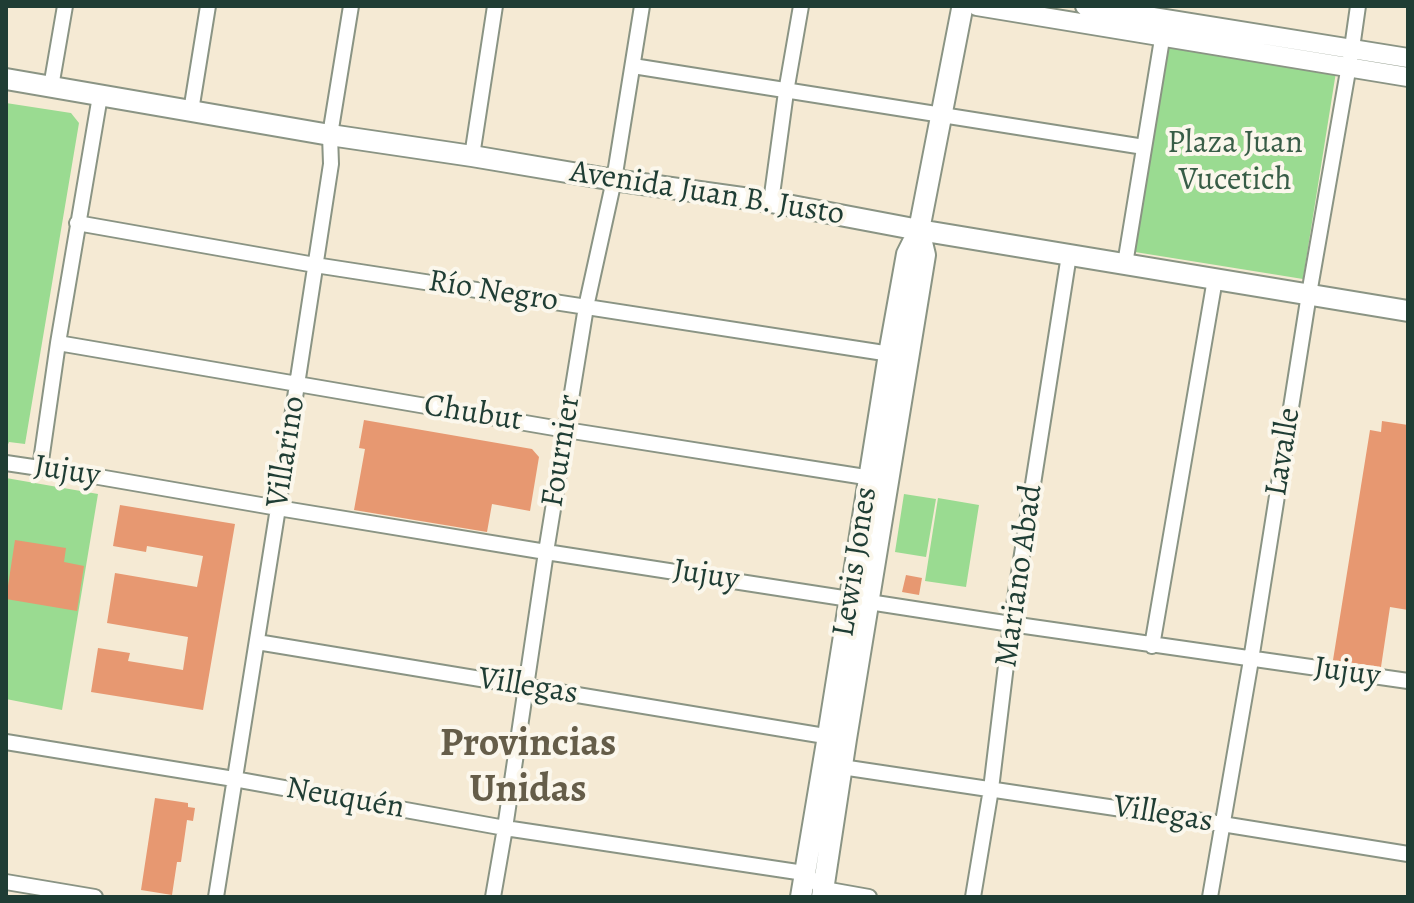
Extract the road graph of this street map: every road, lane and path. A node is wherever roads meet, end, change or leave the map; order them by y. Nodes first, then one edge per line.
1 (65, 6) edge
2 (208, 6) edge
3 (351, 6) edge
4 (495, 6) edge
5 (642, 6) edge
6 (801, 6) edge
7 (1085, 6) edge
8 (1358, 6) edge
9 (966, 7) edge
10 (1164, 28) junction
11 (1351, 58) junction
12 (1408, 58) edge
13 (633, 66) junction
14 (1408, 77) edge
15 (6, 79) edge
16 (51, 87) junction
17 (786, 92) junction
18 (100, 96) junction
19 (191, 111) junction
20 (941, 116) junction
21 (330, 135) junction
22 (1144, 147) junction
23 (472, 156) junction
24 (614, 180) junction
25 (771, 202) junction
26 (77, 223) junction
27 (919, 230) junction
28 (1069, 255) junction
29 (1125, 264) junction
30 (315, 265) junction
31 (1215, 279) junction
32 (1309, 294) junction
33 (586, 307) junction
34 (1408, 311) edge
35 (58, 343) junction
36 (899, 356) junction
37 (297, 385) junction
38 (566, 430) junction
39 (6, 463) edge
40 (40, 468) junction
41 (879, 479) junction
42 (278, 508) junction
43 (546, 552) junction
44 (859, 600) junction
45 (1011, 624) junction
46 (257, 642) junction
47 (1152, 646) junction
48 (1251, 660) junction
49 (1408, 681) edge
50 (526, 686) junction
51 (837, 738) junction
52 (6, 742) edge
53 (833, 765) junction
54 (234, 779) junction
55 (991, 789) junction
56 (1222, 824) junction
57 (505, 828) junction
58 (1408, 854) edge
59 (804, 873) junction
60 (6, 882) edge
61 (823, 893) edge
62 (95, 897) edge
63 (216, 897) edge
64 (493, 897) edge
65 (801, 897) edge
66 (869, 897) edge
67 (973, 897) edge
68 (1210, 897) edge

1 - 16 street
2 - 19 street
3 - 21 street, Villarino
4 - 23 street
5 - 13 street, Fournier
6 - 17 street
7 - 10 street
8 - 11 street, Lavalle
9 - 10 street
9 - 20 main road, Lewis Jones
10 - 11 street
10 - 22 street
11 - 12 street
11 - 14 street
11 - 32 street, Lavalle
13 - 17 street
13 - 24 street, Fournier
15 - 16 main road, Avenida Juan B. Justo
16 - 18 main road, Avenida Juan B. Justo
17 - 20 street
17 - 25 street
18 - 19 main road, Avenida Juan B. Justo
18 - 26 street
19 - 21 main road, Avenida Juan B. Justo
20 - 22 street
20 - 27 main road, Lewis Jones
21 - 23 main road, Avenida Juan B. Justo
21 - 30 street, Villarino
22 - 29 street
23 - 24 main road, Avenida Juan B. Justo
24 - 25 main road, Avenida Juan B. Justo
24 - 33 street, Fournier
25 - 27 main road, Avenida Juan B. Justo
26 - 30 street, Río Negro
26 - 35 street
27 - 28 main road, Avenida Juan B. Justo
27 - 36 main road, Lewis Jones
28 - 29 main road, Avenida Juan B. Justo
28 - 45 street, Mariano Abad
29 - 31 main road, Avenida Juan B. Justo
30 - 33 street, Río Negro
30 - 37 street, Villarino
31 - 32 main road, Avenida Juan B. Justo
31 - 47 street
32 - 34 main road, Avenida Juan B. Justo
32 - 48 street, Lavalle
33 - 36 street, Río Negro
33 - 38 street, Fournier
35 - 37 street, Chubut
35 - 40 street
36 - 41 main road, Lewis Jones
37 - 38 street, Chubut
37 - 42 street, Villarino
38 - 41 street, Chubut
38 - 43 street, Fournier
39 - 40 street, Jujuy
40 - 42 street, Jujuy
41 - 44 main road, Lewis Jones
42 - 43 street, Jujuy
42 - 46 street, Villarino
43 - 44 street, Jujuy
43 - 50 street, Fournier
44 - 45 street, Jujuy
44 - 51 main road, Lewis Jones
45 - 47 street, Jujuy
45 - 55 street, Mariano Abad
46 - 50 street, Villegas
46 - 54 street, Villarino
47 - 48 street, Jujuy
48 - 49 street, Jujuy
48 - 56 street, Lavalle
50 - 51 street, Villegas
50 - 57 street, Fournier
51 - 53 main road, Lewis Jones
52 - 54 street, Neuquén
53 - 55 street, Villegas
53 - 59 main road, Lewis Jones
53 - 61 main road, Lewis Jones
54 - 57 street, Neuquén
54 - 63 street, Villarino
55 - 56 street, Villegas
55 - 67 street, Mariano Abad
56 - 58 street, Villegas
56 - 68 street, Lavalle
57 - 59 street, Neuquén
57 - 64 street, Fournier
59 - 61 street
59 - 65 main road, Lewis Jones
60 - 62 street
61 - 66 street

